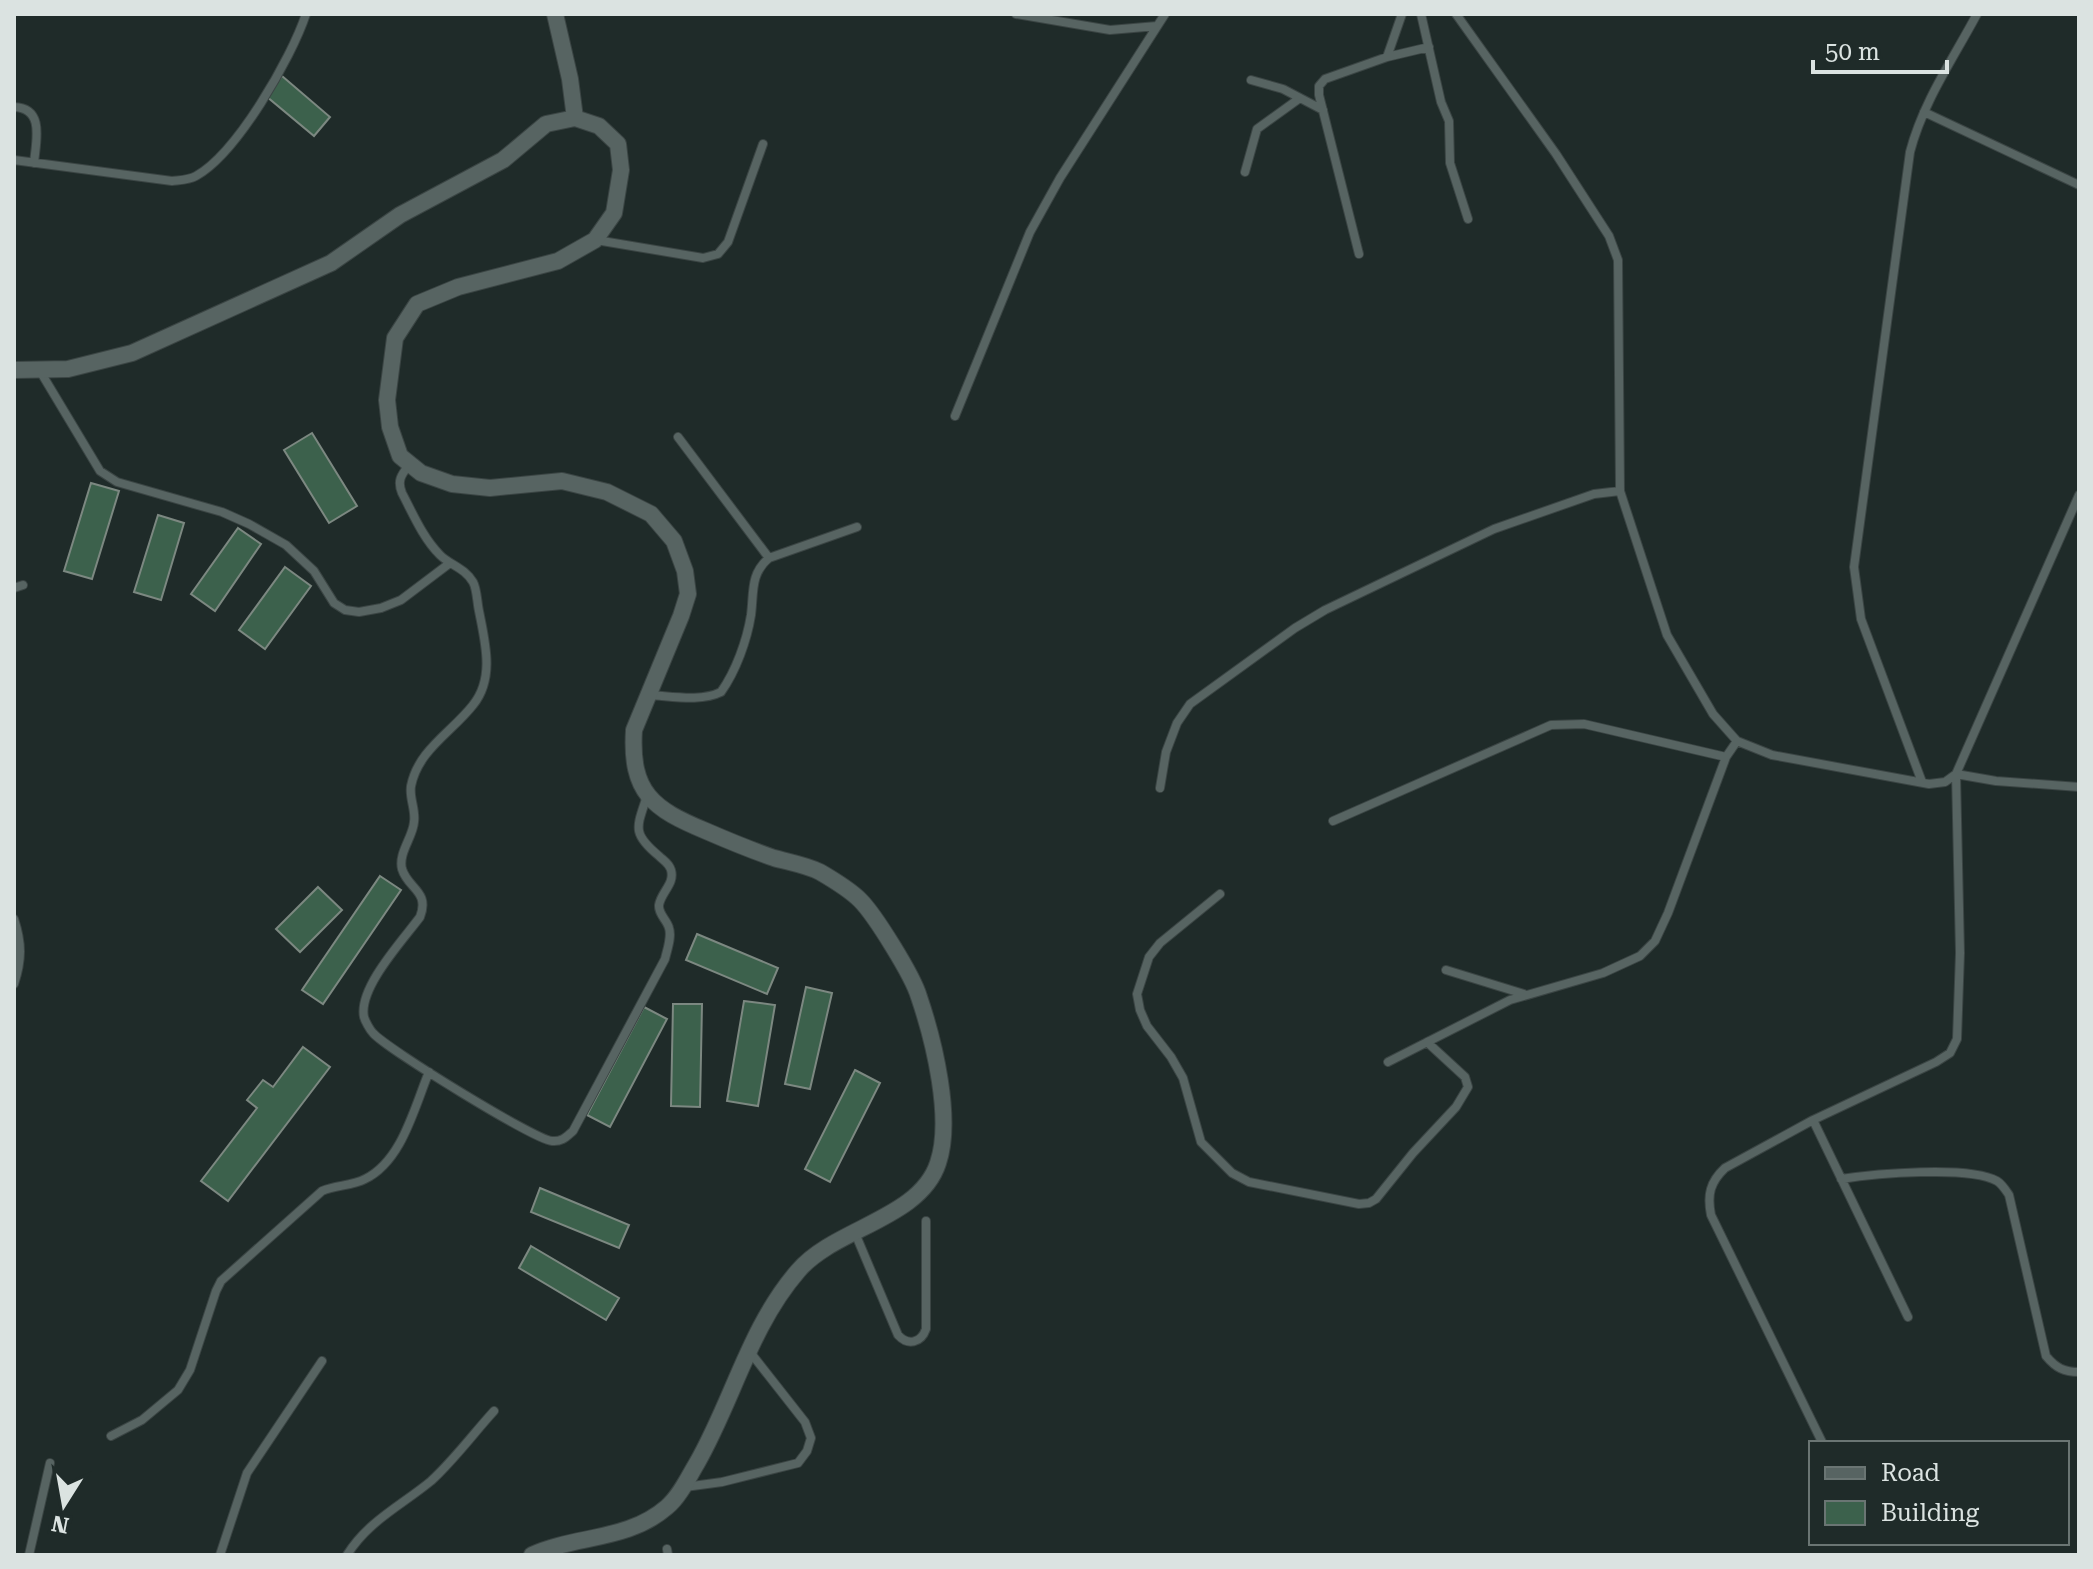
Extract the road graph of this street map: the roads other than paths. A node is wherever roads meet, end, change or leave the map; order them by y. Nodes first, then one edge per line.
1 (306, 14) edge
2 (555, 14) edge
3 (1016, 14) edge
4 (1165, 14) edge
5 (1402, 14) edge
6 (1421, 14) edge
7 (1456, 14) edge
8 (1977, 14) edge
9 (1157, 26) junction
10 (1429, 47) junction
11 (1387, 57) junction
12 (1251, 80) dead end
13 (1300, 98) junction
14 (14, 107) edge
15 (1323, 110) junction
16 (1924, 112) junction
17 (575, 118) junction
18 (763, 144) dead end
19 (14, 160) edge
20 (34, 163) junction
21 (1245, 172) dead end
22 (2079, 185) edge
23 (1468, 219) dead end
24 (595, 240) junction
25 (1359, 254) dead end
26 (38, 369) junction
27 (14, 370) edge
28 (955, 416) dead end
29 (678, 437) dead end
30 (409, 465) junction
31 (1620, 491) junction
32 (2079, 495) edge
33 (857, 527) dead end
34 (769, 558) junction
35 (450, 563) junction
36 (648, 695) junction
37 (1737, 741) junction
38 (1726, 757) junction
39 (1956, 774) junction
40 (1922, 782) junction
41 (2079, 787) edge
42 (1160, 788) dead end
43 (647, 796) junction
44 (1333, 821) dead end
45 (1220, 894) dead end
46 (14, 919) edge
47 (1446, 970) dead end
48 (14, 984) edge
49 (1524, 994) junction
50 (1427, 1042) junction
51 (1388, 1062) dead end
52 (429, 1072) junction
53 (1813, 1120) junction
54 (1841, 1179) junction
55 (926, 1221) dead end
56 (854, 1232) junction
57 (1908, 1317) dead end
58 (749, 1351) junction
59 (322, 1361) dead end
60 (2079, 1372) edge
61 (494, 1411) dead end
62 (111, 1436) dead end
63 (1822, 1441) edge
64 (50, 1463) dead end
65 (683, 1488) junction
66 (29, 1555) edge
67 (220, 1555) edge
68 (347, 1555) edge
69 (532, 1555) edge

1 - 20 lane
2 - 17 street
3 - 9 lane
4 - 9 lane
5 - 11 lane
6 - 10 lane
7 - 31 lane
8 - 16 lane
9 - 28 lane
10 - 11 lane
10 - 23 lane
11 - 15 lane
12 - 13 lane
13 - 15 lane
13 - 21 lane
14 - 20 lane
15 - 25 lane
16 - 22 lane
16 - 40 lane
17 - 24 street
17 - 26 street
18 - 24 lane
19 - 20 lane
24 - 30 street
26 - 27 street
26 - 35 lane
29 - 34 lane
30 - 35 lane
30 - 36 street
31 - 37 lane
31 - 42 lane
32 - 39 lane
33 - 34 lane
34 - 36 lane
35 - 52 lane
36 - 43 street
37 - 38 lane
37 - 40 lane
38 - 44 lane
38 - 49 lane
39 - 40 lane
39 - 41 lane
39 - 53 lane
43 - 52 lane
43 - 56 street
45 - 50 lane
46 - 48 lane
47 - 49 lane
49 - 50 lane
50 - 51 lane
52 - 62 lane
53 - 54 lane
53 - 63 lane
54 - 57 lane
54 - 60 lane
55 - 56 lane
56 - 58 street
58 - 65 street
58 - 65 lane
59 - 67 lane
61 - 68 lane
64 - 66 lane
65 - 69 street

